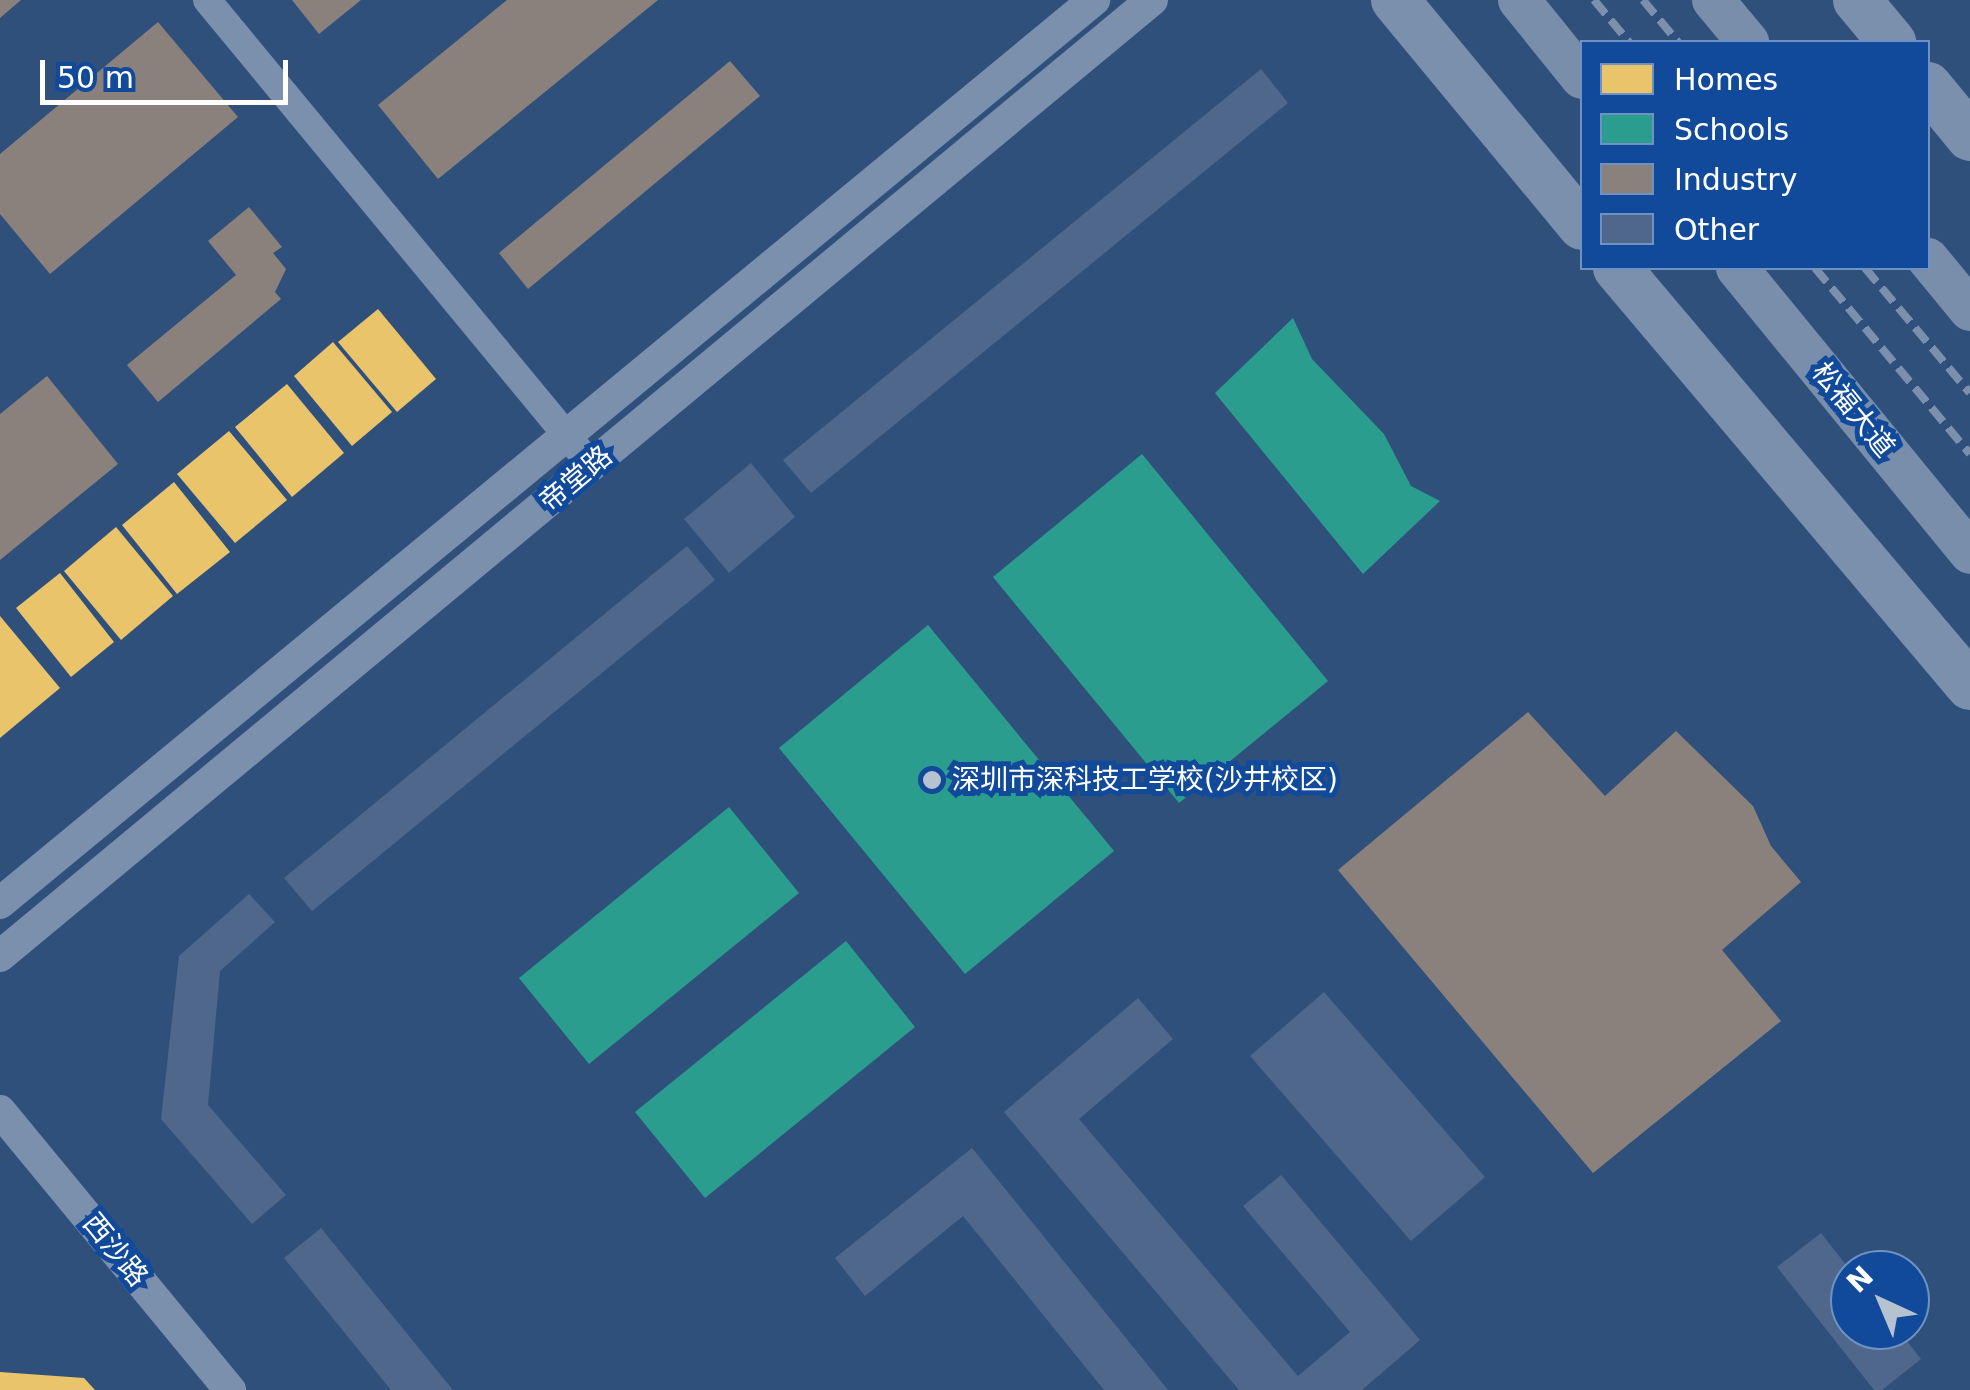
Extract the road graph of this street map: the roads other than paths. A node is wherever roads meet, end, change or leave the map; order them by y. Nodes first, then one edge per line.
1 (207, 0) edge
2 (1094, 0) edge
3 (1152, 0) edge
4 (1395, 0) edge
5 (1518, 0) edge
6 (1712, 0) edge
7 (1857, 0) edge
8 (1746, 40) edge
9 (1890, 40) edge
10 (1580, 76) edge
11 (1930, 88) edge
12 (1970, 137) edge
13 (1580, 224) edge
14 (1930, 261) edge
15 (1619, 270) edge
16 (1739, 270) edge
17 (1970, 310) edge
18 (570, 437) junction
19 (592, 466) junction
20 (1970, 553) edge
21 (1970, 686) edge
22 (0, 903) edge
23 (0, 956) edge
24 (0, 1111) edge
25 (230, 1390) edge

1 - 18 street
2 - 18 street, 帝堂路
3 - 19 street, 帝堂路
4 - 13 highway
5 - 10 main road
6 - 8 main road
7 - 9 highway
11 - 12 highway
14 - 17 main road
15 - 21 highway
16 - 20 main road, 松福大道
18 - 19 street
18 - 22 street, 帝堂路
19 - 23 street, 帝堂路
24 - 25 street, 西沙路

